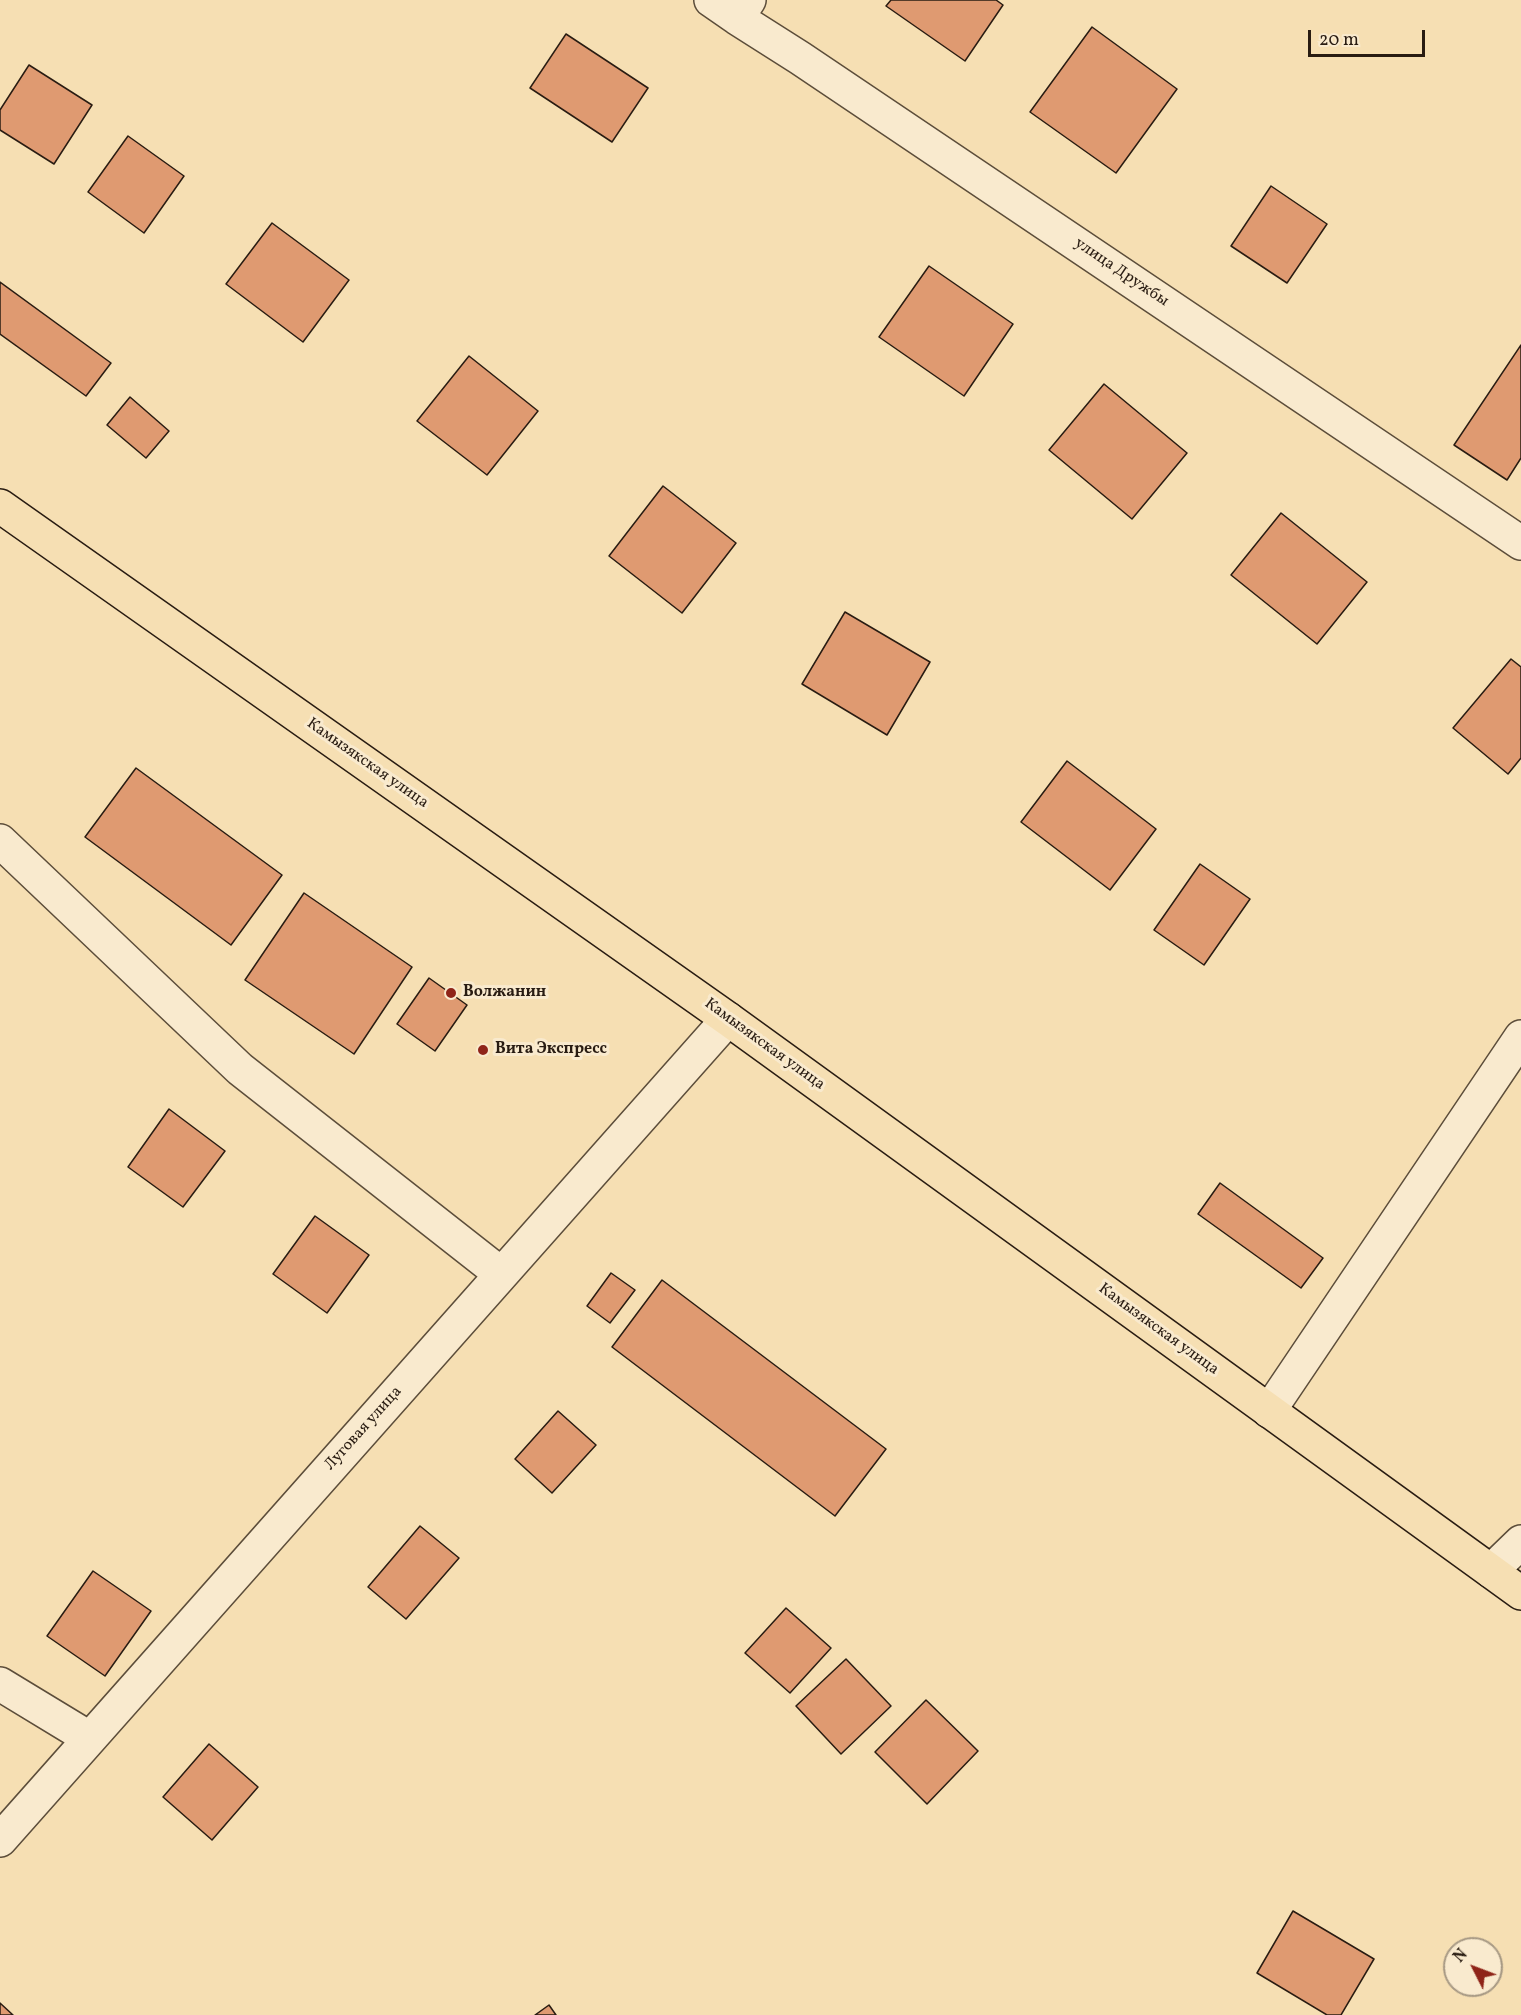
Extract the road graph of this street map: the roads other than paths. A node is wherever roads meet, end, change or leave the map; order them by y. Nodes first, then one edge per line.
1 (733, 6) edge
2 (0, 506) edge
3 (1521, 543) edge
4 (0, 842) edge
5 (728, 1019) junction
6 (1521, 1037) edge
7 (501, 1274) junction
8 (1269, 1411) junction
9 (1521, 1542) edge
10 (1491, 1571) junction
11 (1521, 1593) edge
12 (0, 1684) edge
13 (89, 1738) junction
14 (0, 1840) edge

1 - 3 street, улица Дружбы
2 - 5 main road, Камызякская улица
4 - 7 street
5 - 7 street, Луговая улица
5 - 8 main road, Камызякская улица
6 - 8 street
7 - 13 street, Луговая улица
8 - 10 main road, Камызякская улица
9 - 10 street
10 - 11 main road, Камызякская улица
12 - 13 street
13 - 14 street, Луговая улица

